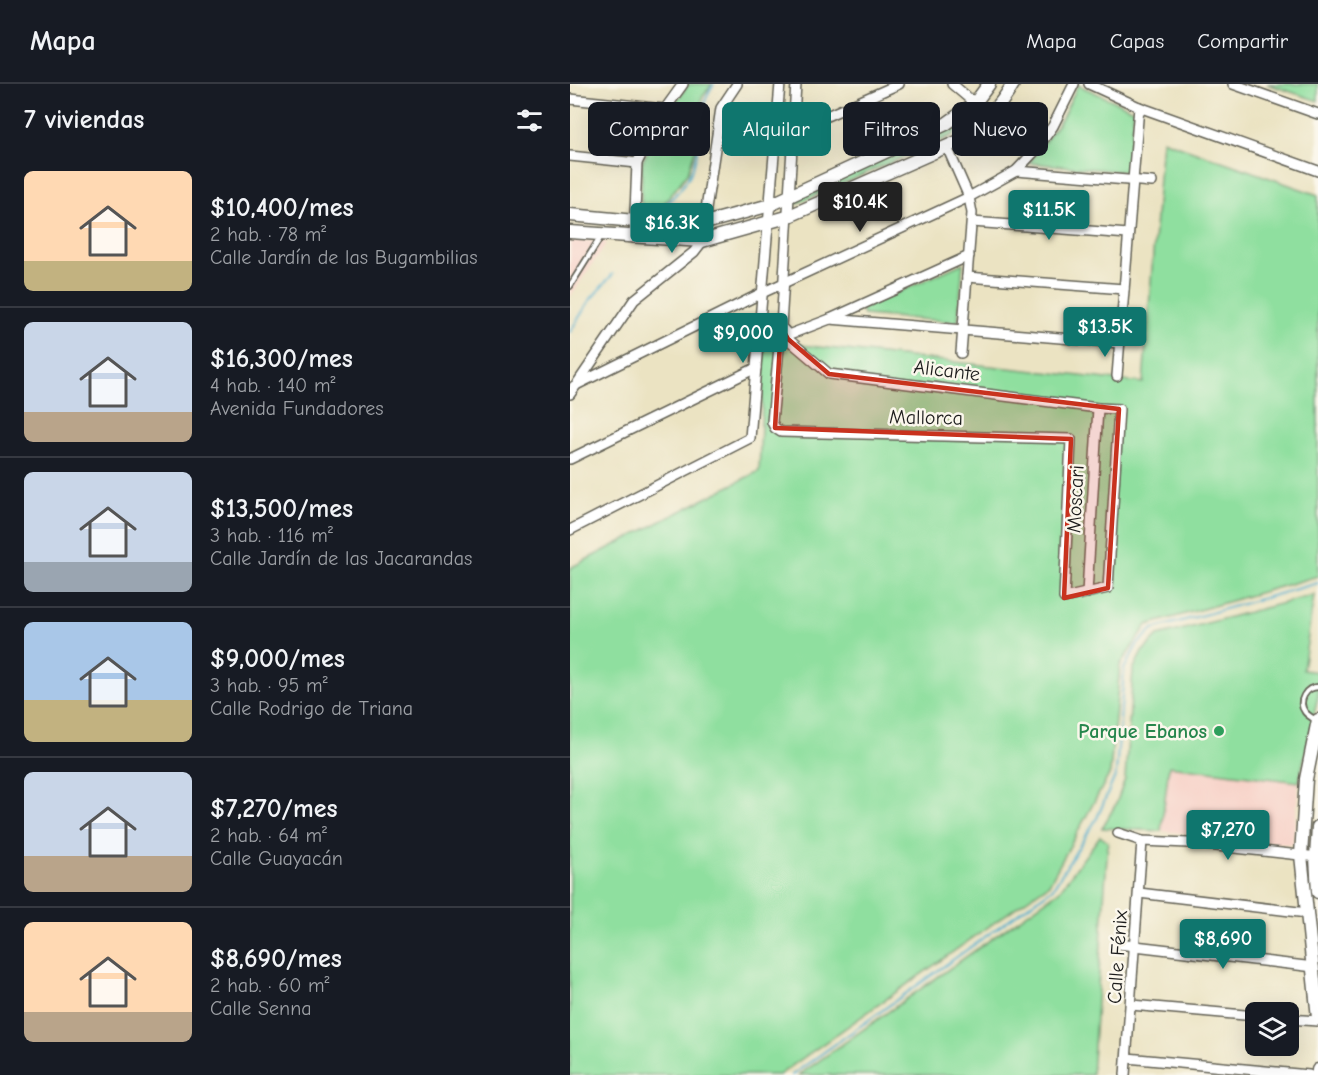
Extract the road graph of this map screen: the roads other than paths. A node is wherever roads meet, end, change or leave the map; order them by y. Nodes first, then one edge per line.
1 (683, 84) edge
2 (737, 84) edge
3 (780, 84) edge
4 (796, 84) edge
5 (899, 84) edge
6 (952, 84) edge
7 (989, 84) edge
8 (1013, 84) edge
9 (1074, 84) edge
10 (1089, 84) edge
11 (1233, 84) edge
12 (570, 99) edge
13 (596, 102) edge
14 (671, 102) edge
15 (795, 102) edge
16 (974, 102) edge
17 (976, 102) edge
18 (1001, 102) edge
19 (1139, 107) junction
20 (831, 114) edge
21 (1318, 114) edge
22 (952, 120) edge
23 (952, 144) edge
24 (947, 147) junction
25 (570, 156) edge
26 (641, 156) edge
27 (791, 156) edge
28 (637, 163) junction
29 (1016, 171) junction
30 (1318, 171) edge
31 (1132, 181) junction
32 (1152, 182) dead end
33 (788, 197) junction
34 (969, 197) junction
35 (770, 205) junction
36 (570, 215) edge
37 (787, 217) junction
38 (635, 221) junction
39 (972, 222) junction
40 (705, 223) junction
41 (768, 223) junction
42 (570, 232) edge
43 (1128, 234) junction
44 (602, 235) junction
45 (634, 238) junction
46 (702, 241) junction
47 (969, 256) junction
48 (967, 277) junction
49 (783, 284) junction
50 (570, 286) edge
51 (1124, 289) junction
52 (762, 293) junction
53 (830, 319) junction
54 (781, 326) junction
55 (963, 330) junction
56 (789, 335) junction
57 (1120, 343) junction
58 (961, 353) dead end
59 (756, 368) junction
60 (1117, 376) dead end
61 (572, 390) edge
62 (1098, 408) junction
63 (570, 459) edge
64 (570, 530) edge
65 (1087, 593) junction
66 (1318, 687) edge
67 (1318, 721) edge
68 (1318, 827) edge
69 (1118, 833) dead end
70 (1142, 841) junction
71 (1301, 855) junction
72 (1317, 857) edge
73 (1318, 892) edge
74 (1139, 893) junction
75 (1307, 913) junction
76 (1118, 944) dead end
77 (1136, 946) junction
78 (1314, 967) junction
79 (1131, 1005) junction
80 (1245, 1015) edge
81 (1299, 1018) edge
82 (1318, 1019) edge
83 (1127, 1058) junction
84 (1318, 1070) edge
85 (1125, 1075) edge
86 (1309, 1075) edge
87 (1318, 1075) edge

1 - 14 street
2 - 40 street
3 - 35 street
4 - 15 street
5 - 20 street
6 - 16 street
7 - 17 street
8 - 18 street
9 - 29 street
10 - 19 street
11 - 21 street
12 - 13 street
19 - 30 street
19 - 31 street
22 - 33 street
23 - 24 street
24 - 34 street
24 - 37 street
25 - 28 street
26 - 28 street
27 - 33 street
28 - 38 street
29 - 31 street
29 - 34 street
31 - 32 street
31 - 43 street
33 - 35 street
33 - 37 street
34 - 39 street
34 - 49 street
35 - 40 street
35 - 41 street
36 - 38 street
37 - 41 street
37 - 49 street
38 - 40 street
38 - 45 street
39 - 43 street
39 - 47 street
40 - 46 street
41 - 46 street
41 - 52 street
42 - 44 street
43 - 51 street
44 - 45 street
44 - 50 lane
45 - 46 street
46 - 61 street
47 - 48 street
47 - 53 street
48 - 51 street
48 - 55 street
49 - 52 street
49 - 54 street
51 - 57 street
52 - 59 street
52 - 61 street
53 - 55 street
53 - 56 street
54 - 56 street, Alicante
54 - 65 street, Mallorca
55 - 57 street
55 - 58 street
56 - 62 street, Alicante
57 - 60 street
59 - 63 street
59 - 64 street
62 - 65 street, Moscari
62 - 65 street, Alicante
66 - 67 lane
67 - 71 street
68 - 72 street
69 - 70 street
70 - 71 street
70 - 74 street, Calle Fénix
71 - 72 street
71 - 75 street
72 - 73 street
74 - 75 street
74 - 77 street, Calle Fénix
75 - 78 street
76 - 77 street
77 - 78 street
77 - 79 street, Calle Fénix
78 - 82 street
79 - 80 street
79 - 83 street, Calle Fénix
81 - 82 street
83 - 85 street, Calle Fénix
83 - 86 street
84 - 87 street

